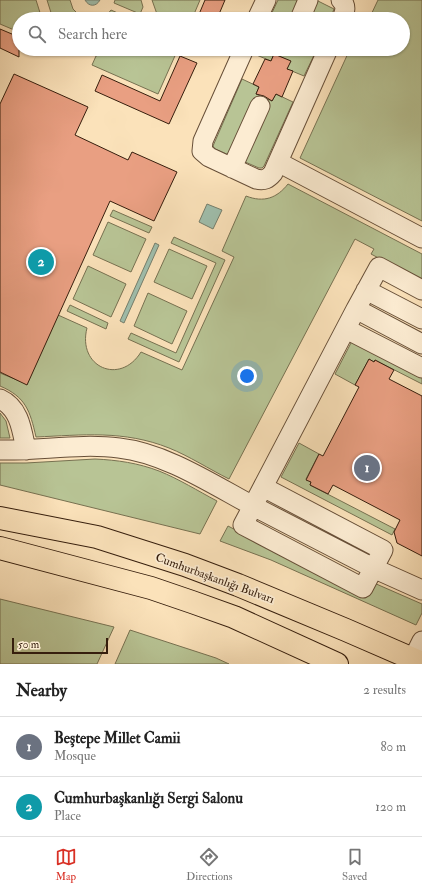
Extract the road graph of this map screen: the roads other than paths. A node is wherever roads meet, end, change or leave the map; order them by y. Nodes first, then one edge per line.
1 (266, 0) edge
2 (308, 0) edge
3 (260, 12) edge
4 (303, 12) edge
5 (241, 56) edge
6 (325, 56) edge
7 (260, 106) dead end
8 (278, 162) junction
9 (232, 168) junction
10 (422, 238) edge
11 (366, 290) junction
12 (422, 290) edge
13 (356, 309) junction
14 (422, 319) edge
15 (346, 329) junction
16 (422, 344) edge
17 (422, 368) edge
18 (0, 399) edge
19 (0, 450) edge
20 (26, 450) junction
21 (263, 487) junction
22 (0, 506) edge
23 (253, 506) junction
24 (0, 518) edge
25 (97, 537) junction
26 (0, 548) edge
27 (0, 552) edge
28 (25, 554) junction
29 (373, 568) junction
30 (422, 590) edge
31 (419, 654) edge
32 (337, 664) edge

1 - 3 lane
2 - 4 lane
5 - 9 lane
6 - 8 lane
7 - 9 lane
8 - 9 lane
8 - 10 lane
11 - 12 lane
11 - 13 lane
11 - 14 lane
13 - 15 lane
13 - 16 lane
15 - 17 lane
15 - 21 lane
18 - 20 lane
19 - 20 lane
20 - 23 lane
21 - 23 lane
21 - 29 lane
22 - 25 main road
23 - 29 lane
24 - 25 main road, Cumhurbaşkanlığı Bulvarı
25 - 31 main road, Cumhurbaşkanlığı Bulvarı
26 - 28 main road
27 - 28 main road
28 - 32 main road
29 - 30 lane

